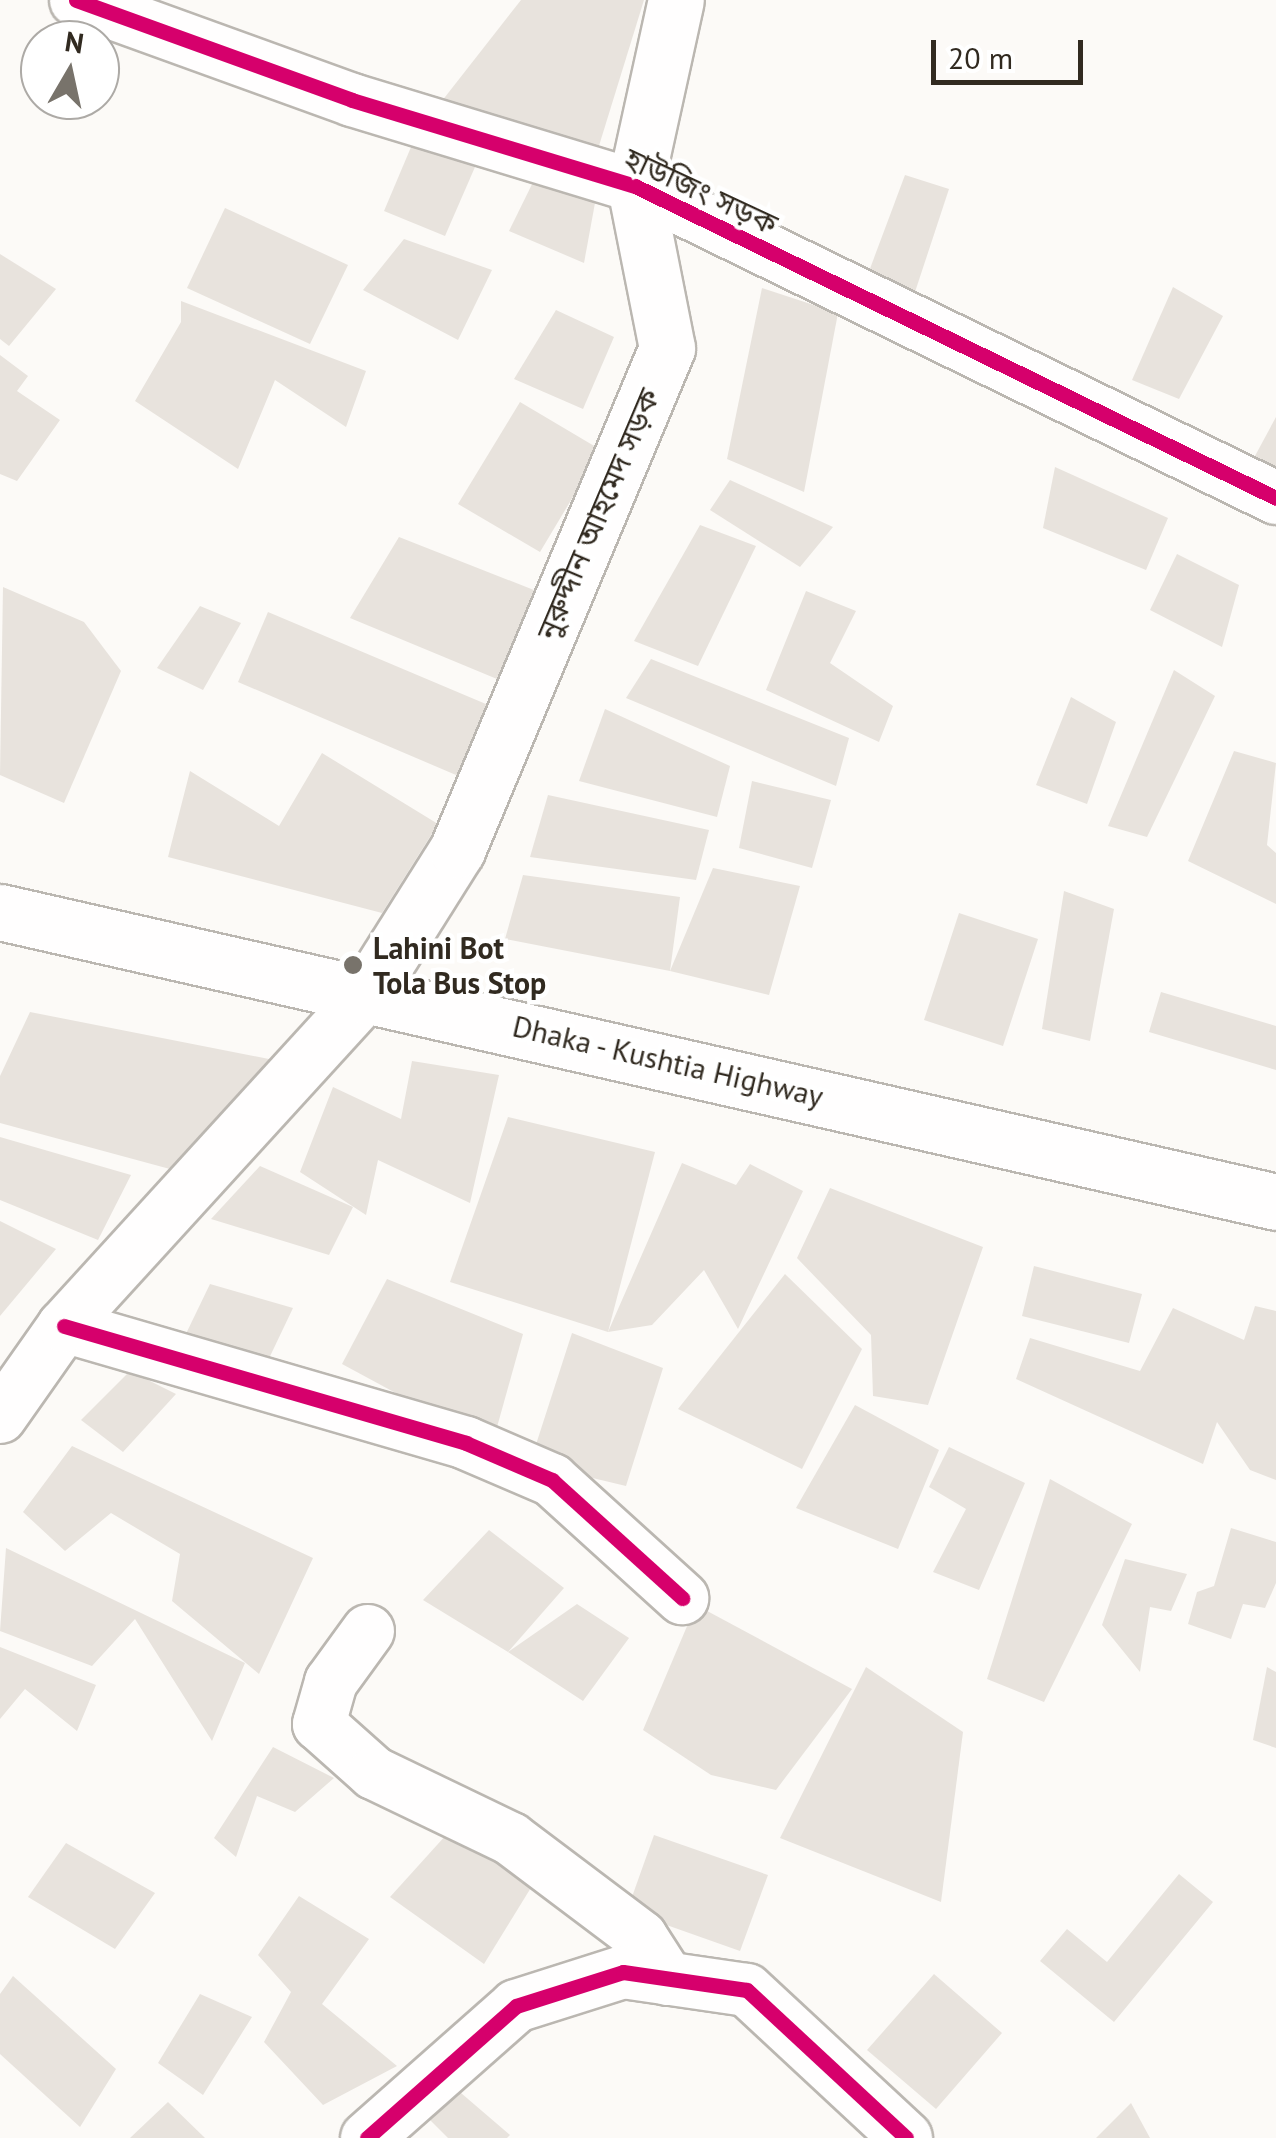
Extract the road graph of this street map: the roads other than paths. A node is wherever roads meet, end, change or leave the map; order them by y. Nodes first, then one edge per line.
1 (76, 0) edge
2 (676, 0) edge
3 (635, 186) junction
4 (1276, 498) edge
5 (0, 912) edge
6 (365, 996) junction
7 (1276, 1202) edge
8 (64, 1326) junction
9 (0, 1418) edge
10 (682, 1598) dead end
11 (368, 1630) dead end
12 (668, 1978) junction
13 (367, 2138) edge
14 (906, 2138) edge

1 - 3 street, হাউজিং সড়ক
2 - 3 main road, নুরুদ্দীন আহমেদ সড়ক
3 - 4 street, হাউজিং সড়ক
3 - 6 main road, নুরুদ্দীন আহমেদ সড়ক
5 - 6 main road, Dhaka - Kushtia Highway
6 - 7 main road, Dhaka - Kushtia Highway
6 - 8 street
8 - 9 street
8 - 10 street
11 - 12 street
12 - 13 street
12 - 14 street

